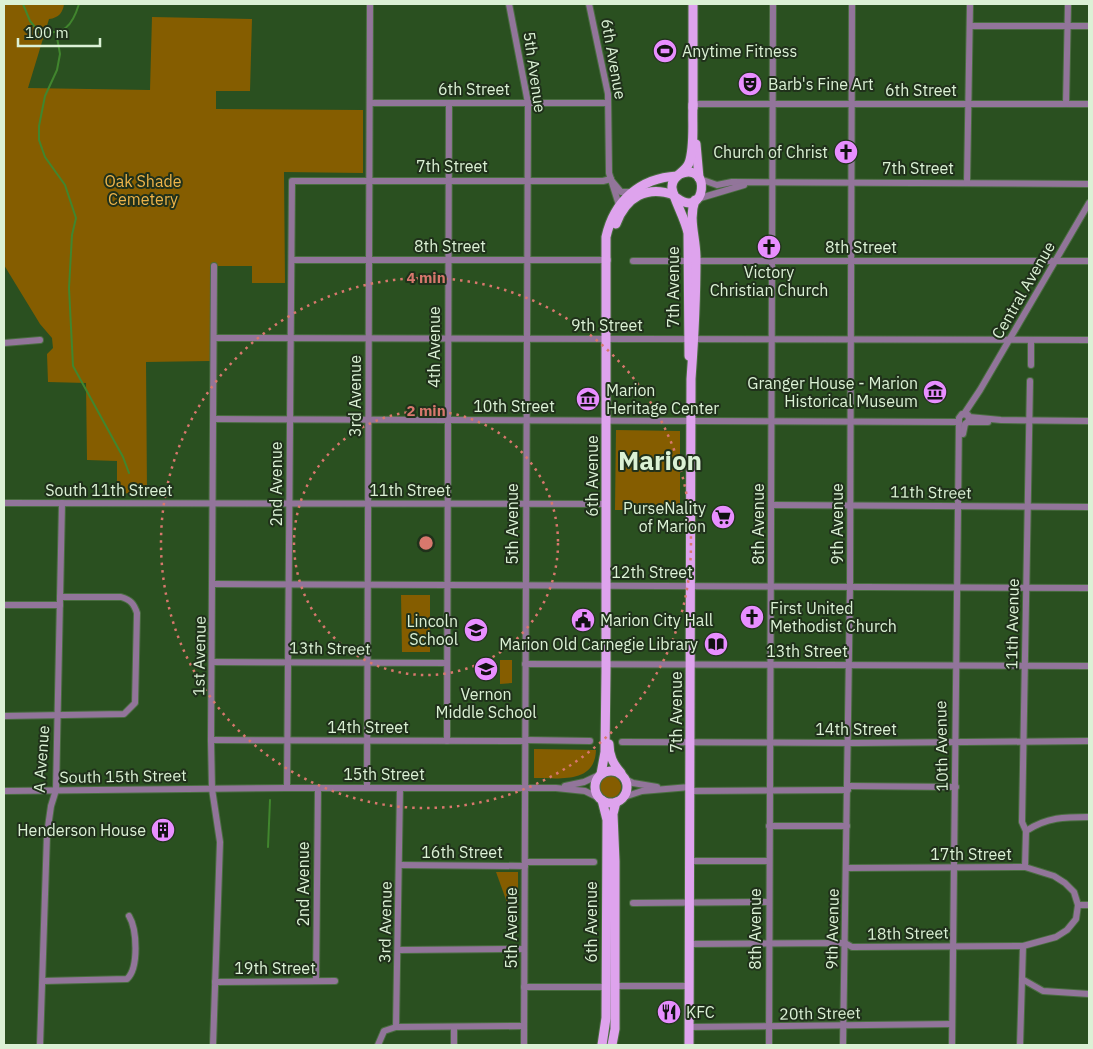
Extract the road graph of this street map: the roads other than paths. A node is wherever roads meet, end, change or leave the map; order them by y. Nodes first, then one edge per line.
1 (370, 4) edge
2 (509, 4) edge
3 (589, 4) edge
4 (693, 4) edge
5 (773, 4) edge
6 (852, 4) edge
7 (970, 4) edge
8 (1068, 4) edge
9 (970, 26) junction
10 (1068, 26) junction
11 (1089, 26) edge
12 (370, 103) junction
13 (449, 103) junction
14 (528, 103) junction
15 (608, 103) junction
16 (773, 103) junction
17 (851, 103) junction
18 (693, 104) junction
19 (968, 104) junction
20 (1066, 104) junction
21 (1089, 104) edge
22 (693, 147) junction
23 (676, 176) junction
24 (700, 178) junction
25 (611, 179) junction
26 (292, 181) joint
27 (370, 181) junction
28 (449, 181) junction
29 (528, 182) junction
30 (772, 182) junction
31 (851, 183) junction
32 (968, 183) junction
33 (747, 184) junction
34 (1089, 184) edge
35 (630, 192) junction
36 (675, 197) junction
37 (696, 200) junction
38 (1089, 203) edge
39 (619, 205) junction
40 (448, 259) junction
41 (292, 260) junction
42 (369, 260) junction
43 (527, 260) junction
44 (608, 260) junction
45 (1056, 260) junction
46 (633, 261) dead end
47 (692, 261) junction
48 (772, 261) junction
49 (851, 261) junction
50 (1089, 261) edge
51 (214, 266) dead end
52 (214, 338) junction
53 (448, 339) junction
54 (527, 339) junction
55 (608, 339) junction
56 (692, 339) junction
57 (40, 340) dead end
58 (291, 340) junction
59 (369, 340) junction
60 (772, 340) junction
61 (851, 340) junction
62 (1010, 340) junction
63 (1031, 340) junction
64 (1089, 340) edge
65 (4, 343) edge
66 (1031, 365) dead end
67 (1030, 381) dead end
68 (214, 419) junction
69 (964, 419) junction
70 (291, 420) junction
71 (369, 420) junction
72 (448, 420) junction
73 (526, 420) junction
74 (772, 420) junction
75 (1029, 420) junction
76 (607, 421) junction
77 (691, 421) junction
78 (851, 421) junction
79 (1089, 421) edge
80 (4, 503) edge
81 (62, 503) junction
82 (447, 503) junction
83 (214, 504) junction
84 (290, 504) junction
85 (368, 504) junction
86 (526, 504) junction
87 (607, 504) junction
88 (772, 504) junction
89 (851, 505) junction
90 (957, 506) junction
91 (1028, 507) junction
92 (1089, 507) edge
93 (214, 584) junction
94 (289, 584) junction
95 (370, 584) junction
96 (448, 584) junction
97 (525, 585) junction
98 (606, 585) junction
99 (691, 585) junction
100 (771, 586) junction
101 (850, 586) junction
102 (956, 586) junction
103 (1026, 588) junction
104 (1089, 588) edge
105 (60, 597) junction
106 (60, 605) junction
107 (4, 606) edge
108 (289, 661) junction
109 (212, 662) junction
110 (369, 663) junction
111 (447, 663) junction
112 (526, 664) junction
113 (606, 664) junction
114 (691, 664) junction
115 (771, 665) junction
116 (849, 665) junction
117 (954, 666) junction
118 (1025, 666) junction
119 (1089, 666) edge
120 (606, 692) junction
121 (4, 716) edge
122 (58, 716) junction
123 (211, 740) junction
124 (288, 740) junction
125 (368, 740) junction
126 (447, 741) junction
127 (525, 741) junction
128 (590, 741) dead end
129 (1023, 741) junction
130 (1089, 741) edge
131 (622, 742) dead end
132 (690, 742) junction
133 (770, 743) junction
134 (848, 743) junction
135 (954, 743) junction
136 (600, 775) junction
137 (624, 778) junction
138 (956, 787) junction
139 (288, 788) junction
140 (318, 788) junction
141 (368, 788) junction
142 (400, 788) junction
143 (556, 788) junction
144 (666, 788) junction
145 (848, 788) junction
146 (212, 789) junction
147 (525, 789) junction
148 (690, 789) junction
149 (56, 790) junction
150 (770, 790) junction
151 (4, 791) edge
152 (600, 799) junction
153 (620, 800) junction
154 (1089, 817) edge
155 (769, 826) junction
156 (847, 826) junction
157 (1026, 832) junction
158 (690, 861) junction
159 (769, 861) junction
160 (594, 862) dead end
161 (525, 864) junction
162 (400, 865) junction
163 (1026, 867) junction
164 (847, 868) junction
165 (954, 868) junction
166 (690, 902) junction
167 (769, 902) junction
168 (633, 903) dead end
169 (1078, 905) junction
170 (1089, 905) edge
171 (129, 916) dead end
172 (845, 943) junction
173 (690, 944) junction
174 (769, 944) junction
175 (953, 946) junction
176 (1023, 946) junction
177 (524, 949) junction
178 (399, 950) junction
179 (1022, 979) junction
180 (43, 981) junction
181 (316, 981) junction
182 (335, 981) dead end
183 (215, 982) junction
184 (690, 986) junction
185 (524, 987) junction
186 (610, 987) junction
187 (1089, 994) edge
188 (952, 1024) junction
189 (396, 1026) junction
190 (524, 1026) junction
191 (454, 1027) junction
192 (689, 1027) junction
193 (769, 1027) junction
194 (844, 1027) junction
195 (40, 1045) edge
196 (213, 1045) edge
197 (378, 1045) edge
198 (454, 1045) edge
199 (524, 1045) edge
200 (602, 1045) edge
201 (612, 1045) edge
202 (689, 1045) edge
203 (769, 1045) edge
204 (843, 1045) edge
205 (952, 1045) edge
206 (1020, 1045) edge

1 - 12 street, 3rd Avenue
2 - 14 street, 5th Avenue
3 - 15 street, 6th Avenue
4 - 18 main road
5 - 16 street, 8th Avenue
6 - 17 street, 9th Avenue
7 - 9 street
8 - 10 street
9 - 10 street
9 - 19 street
10 - 11 street
10 - 20 street
12 - 13 street, 6th Street
12 - 27 street, 3rd Avenue
13 - 14 street, 6th Street
13 - 28 street, 4th Avenue
14 - 15 street, 6th Street
14 - 29 street, 5th Avenue
15 - 25 street, 6th Avenue
16 - 17 street, 6th Street
16 - 18 street, 6th Street
16 - 30 street, 8th Avenue
17 - 19 street, 6th Street
17 - 31 street, 9th Avenue
18 - 22 main road
19 - 20 street, 6th Street
19 - 32 street
20 - 21 street, 6th Street
22 - 23 main road
22 - 24 main road
23 - 24 main road
23 - 35 main road
23 - 36 main road
24 - 33 street, 7th Street
24 - 37 main road
25 - 29 street, 7th Street
25 - 35 street
25 - 39 street, 6th Avenue
26 - 27 street, 7th Street
26 - 41 street, 2nd Avenue
27 - 28 street, 7th Street
27 - 42 street, 3rd Avenue
28 - 29 street, 7th Street
28 - 40 street, 4th Avenue
29 - 43 street, 5th Avenue
30 - 31 street, 7th Street
30 - 33 street, 7th Street
30 - 48 street, 8th Avenue
31 - 32 street, 7th Street
31 - 49 street, 9th Avenue
32 - 34 street, 7th Street
33 - 37 street, 7th Street
35 - 39 main road
36 - 37 main road
36 - 44 main road, 6th Avenue
36 - 47 main road, 7th Avenue
37 - 47 main road, 7th Avenue
38 - 45 street, Central Avenue
39 - 44 main road, 6th Avenue
40 - 42 street, 8th Street
40 - 43 street, 8th Street
40 - 53 street, 4th Avenue
41 - 42 street, 8th Street
41 - 58 street, 2nd Avenue
42 - 59 street, 3rd Avenue
43 - 44 street, 8th Street
43 - 54 street, 5th Avenue
44 - 55 main road, 6th Avenue
45 - 49 street, 8th Street
45 - 50 street, 8th Street
45 - 62 street, Central Avenue
46 - 47 street, 8th Street
47 - 48 street, 8th Street
47 - 56 main road, 7th Avenue
48 - 49 street, 8th Street
48 - 60 street, 8th Avenue
49 - 61 street, 9th Avenue
51 - 52 street, 1st Avenue
52 - 58 street, 9th Street
52 - 68 street, 1st Avenue
53 - 54 street, 9th Street
53 - 59 street, 9th Street
53 - 72 street, 4th Avenue
54 - 55 street, 9th Street
54 - 73 street, 5th Avenue
55 - 56 street, 9th Street
55 - 76 main road, 6th Avenue
56 - 60 street, 9th Street
56 - 77 main road, 7th Avenue
57 - 65 street
58 - 59 street, 9th Street
58 - 70 street, 2nd Avenue
59 - 71 street, 3rd Avenue
60 - 61 street, 9th Street
60 - 74 street, 8th Avenue
61 - 62 street, 9th Street
61 - 78 street, 9th Avenue
62 - 63 street, 9th Street
62 - 69 street, Central Avenue
63 - 64 street, 9th Street
63 - 66 street
67 - 75 street, 11th Avenue
68 - 70 street, 10th Street
68 - 83 street, 1st Avenue
69 - 75 street, 10th Street
69 - 78 street, 10th Street
69 - 90 street, 10th Avenue
70 - 71 street, 10th Street
70 - 84 street, 2nd Avenue
71 - 72 street, 10th Street
71 - 85 street, 3rd Avenue
72 - 73 street, 10th Street
72 - 82 street, 4th Avenue
73 - 76 street, 10th Street
73 - 86 street, 5th Avenue
74 - 77 street, 10th Street
74 - 78 street, 10th Street
74 - 88 street, 8th Avenue
75 - 79 street, 10th Street
75 - 91 street, 11th Avenue
76 - 77 street, 10th Street
76 - 87 main road, 6th Avenue
77 - 99 main road, 7th Avenue
78 - 89 street, 9th Avenue
80 - 81 street, South 11th Street
81 - 83 street, South 11th Street
81 - 105 street, A Avenue
82 - 85 street, 11th Street
82 - 86 street, 11th Street
82 - 96 street, 4th Avenue
83 - 84 street, 11th Street
83 - 93 street, 1st Avenue
84 - 85 street, 11th Street
84 - 94 street, 2nd Avenue
85 - 95 street, 3rd Avenue
86 - 87 street, 11th Street
86 - 97 street, 5th Avenue
87 - 98 main road, 6th Avenue
88 - 89 street, 11th Street
88 - 100 street, 8th Avenue
89 - 90 street, 11th Street
89 - 101 street, 9th Avenue
90 - 91 street, 11th Street
90 - 102 street, 10th Avenue
91 - 92 street, 11th Street
91 - 103 street, 11th Avenue
93 - 94 street, 12th Street
93 - 109 street, 1st Avenue
94 - 95 street, 12th Street
94 - 108 street, 2nd Avenue
95 - 96 street, 12th Street
95 - 110 street, 3rd Avenue
96 - 97 street, 12th Street
96 - 111 street, 4th Avenue
97 - 98 street, 12th Street
97 - 112 street, 5th Avenue
98 - 99 street, 12th Street
98 - 113 main road, 6th Avenue
99 - 100 street, 12th Street
99 - 114 main road, 7th Avenue
100 - 101 street, 12th Street
100 - 115 street, 8th Avenue
101 - 102 street, 12th Street
101 - 116 street, 9th Avenue
102 - 103 street, 12th Street
102 - 117 street, 10th Avenue
103 - 104 street, 12th Street
103 - 118 street, 11th Avenue
105 - 106 street, A Avenue
105 - 122 street
106 - 107 street
106 - 122 street, A Avenue
108 - 109 street, 13th Street
108 - 110 street, 13th Street
108 - 124 street, 2nd Avenue
109 - 123 street, 1st Avenue
110 - 111 street, 13th Street
110 - 125 street, 3rd Avenue
111 - 126 street, 4th Avenue
112 - 113 street, 13th Street
112 - 127 street, 5th Avenue
113 - 114 street, 13th Street
113 - 120 main road, 6th Avenue
114 - 115 street, 13th Street
114 - 132 main road, 7th Avenue
115 - 116 street, 13th Street
115 - 133 street, 8th Avenue
116 - 117 street, 13th Street
116 - 134 street, 9th Avenue
117 - 118 street, 13th Street
117 - 135 street, 10th Avenue
118 - 119 street, 13th Street
118 - 129 street, 11th Avenue
120 - 136 main road, 6th Avenue
120 - 137 main road, 6th Avenue
121 - 122 street
122 - 149 street, A Avenue
123 - 124 street, 14th Street
123 - 146 street, 1st Avenue
124 - 125 street, 14th Street
124 - 139 street, 2nd Avenue
125 - 126 street, 14th Street
125 - 141 street, 3rd Avenue
126 - 127 street, 14th Street
127 - 128 street, 14th Street
127 - 147 street, 5th Avenue
129 - 130 street, 14th Street
129 - 135 street, 14th Street
129 - 157 street, 11th Avenue
131 - 132 street, 14th Street
132 - 133 street, 14th Street
132 - 148 main road, 7th Avenue
133 - 134 street, 14th Street
133 - 150 street, 8th Avenue
134 - 135 street, 14th Street
134 - 145 street, 9th Avenue
135 - 138 street, 10th Avenue
136 - 137 main road
136 - 143 street, 15th Street
136 - 152 main road
137 - 144 street
137 - 153 main road
138 - 145 street
138 - 165 street, 10th Avenue
139 - 140 street, 15th Street
139 - 146 street, 15th Street
140 - 141 street, 15th Street
140 - 181 street, 2nd Avenue
141 - 142 street, 15th Street
142 - 147 street, 15th Street
142 - 162 street, 3rd Avenue
143 - 147 street, 15th Street
143 - 152 street, 15th Street
144 - 148 street
144 - 153 street
145 - 150 street
145 - 156 street, 9th Avenue
146 - 149 street, South 15th Street
146 - 183 street, 1st Avenue
147 - 161 street, 5th Avenue
148 - 150 street
148 - 158 main road, 7th Avenue
149 - 151 street, South 15th Street
149 - 180 street, A Avenue
150 - 155 street, 8th Avenue
152 - 153 main road
152 - 186 main road, 6th Avenue
153 - 186 main road, 6th Avenue
154 - 157 street
155 - 156 street
155 - 159 street, 8th Avenue
156 - 164 street, 9th Avenue
157 - 163 street, 11th Avenue
158 - 159 street
158 - 166 main road, 7th Avenue
159 - 167 street, 8th Avenue
160 - 161 street, 16th Street
161 - 162 street, 16th Street
161 - 177 street, 5th Avenue
162 - 178 street, 3rd Avenue
163 - 165 street, 17th Street
163 - 169 street, 17th Street
164 - 165 street, 17th Street
164 - 172 street, 9th Avenue
165 - 175 street, 10th Avenue
166 - 167 street
166 - 168 street
166 - 173 main road, 7th Avenue
167 - 174 street, 8th Avenue
169 - 170 street
169 - 176 street, 18th Street
171 - 180 street
172 - 174 street, 18th Street
172 - 175 street, 18th Street
172 - 194 street, 9th Avenue
173 - 174 street, 18th Street
173 - 184 main road, 7th Avenue
174 - 193 street, 8th Avenue
175 - 176 street, 18th Street
175 - 188 street, 10th Avenue
176 - 179 street
177 - 178 street
177 - 185 street, 5th Avenue
178 - 189 street, 3rd Avenue
179 - 187 street
179 - 206 street
180 - 195 street, A Avenue
181 - 182 street, 19th Street
181 - 183 street, 19th Street
183 - 196 street, 1st Avenue
184 - 186 street
184 - 192 main road, 7th Avenue
185 - 186 street
185 - 190 street, 5th Avenue
186 - 200 main road, 6th Avenue
186 - 201 main road, 6th Avenue
188 - 194 street, 20th Street
188 - 205 street, 10th Avenue
189 - 191 street
189 - 197 street
190 - 191 street
190 - 199 street, 5th Avenue
191 - 198 street
192 - 193 street, 20th Street
192 - 202 main road, 7th Avenue
193 - 194 street, 20th Street
193 - 203 street, 8th Avenue
194 - 204 street, 9th Avenue

